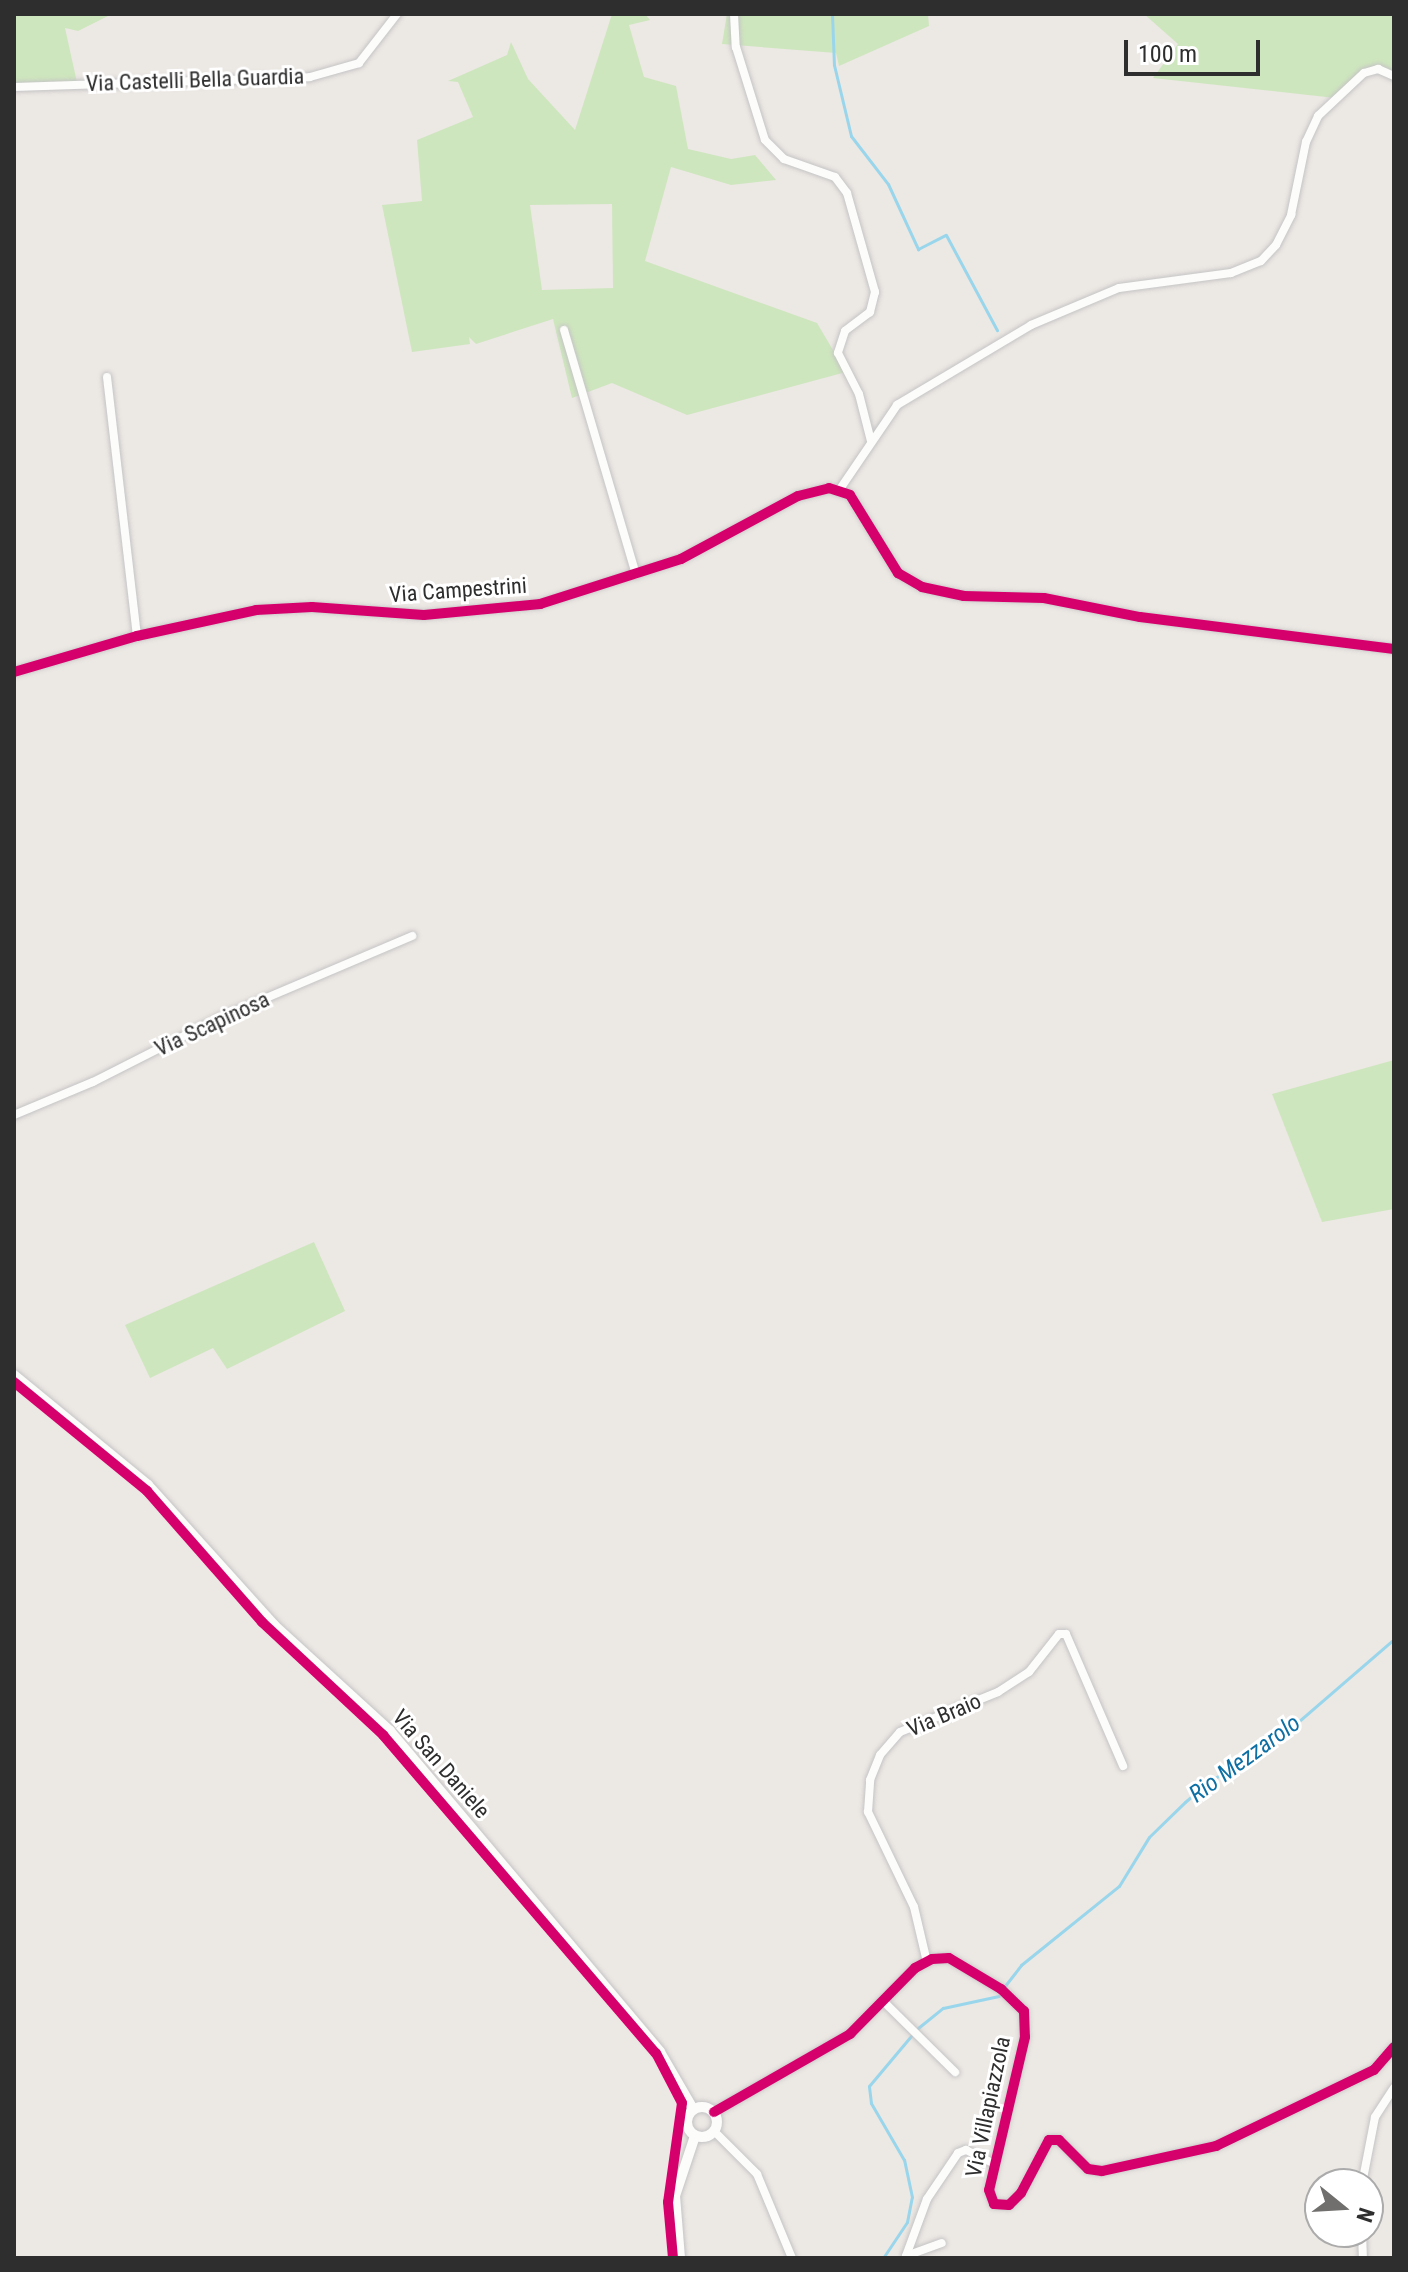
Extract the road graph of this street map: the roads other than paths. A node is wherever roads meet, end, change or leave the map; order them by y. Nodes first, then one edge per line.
1 (397, 14) edge
2 (734, 14) edge
3 (1394, 76) edge
4 (14, 87) edge
5 (564, 330) dead end
6 (107, 377) dead end
7 (871, 442) junction
8 (840, 489) junction
9 (636, 575) junction
10 (137, 636) junction
11 (1394, 649) edge
12 (14, 672) edge
13 (412, 936) dead end
14 (14, 1115) edge
15 (14, 1375) edge
16 (1123, 1766) dead end
17 (927, 1962) junction
18 (884, 2002) junction
19 (1394, 2047) edge
20 (955, 2072) dead end
21 (1394, 2088) edge
22 (693, 2109) junction
23 (714, 2112) junction
24 (714, 2131) junction
25 (695, 2136) junction
26 (995, 2164) junction
27 (1365, 2168) edge
28 (942, 2243) dead end
29 (904, 2257) edge
30 (680, 2258) edge
31 (792, 2258) edge

1 - 4 street, Via Castelli Bella Guardia
2 - 7 street
3 - 7 street
5 - 9 street
6 - 10 street
7 - 8 street
8 - 9 street, Via Campestrini
8 - 11 street
9 - 10 street, Via Campestrini
10 - 12 street, Via Campestrini
13 - 14 street, Via Scapinosa
15 - 22 street, Via San Daniele
16 - 17 street, Via Braio
17 - 18 street
17 - 26 street, Via Villapiazzola
18 - 20 street
18 - 23 street
19 - 26 street, Via Villapiazzola
21 - 27 street
22 - 23 street
22 - 25 street
23 - 24 street
24 - 25 street
24 - 31 street
25 - 30 street
26 - 29 street
28 - 29 street

